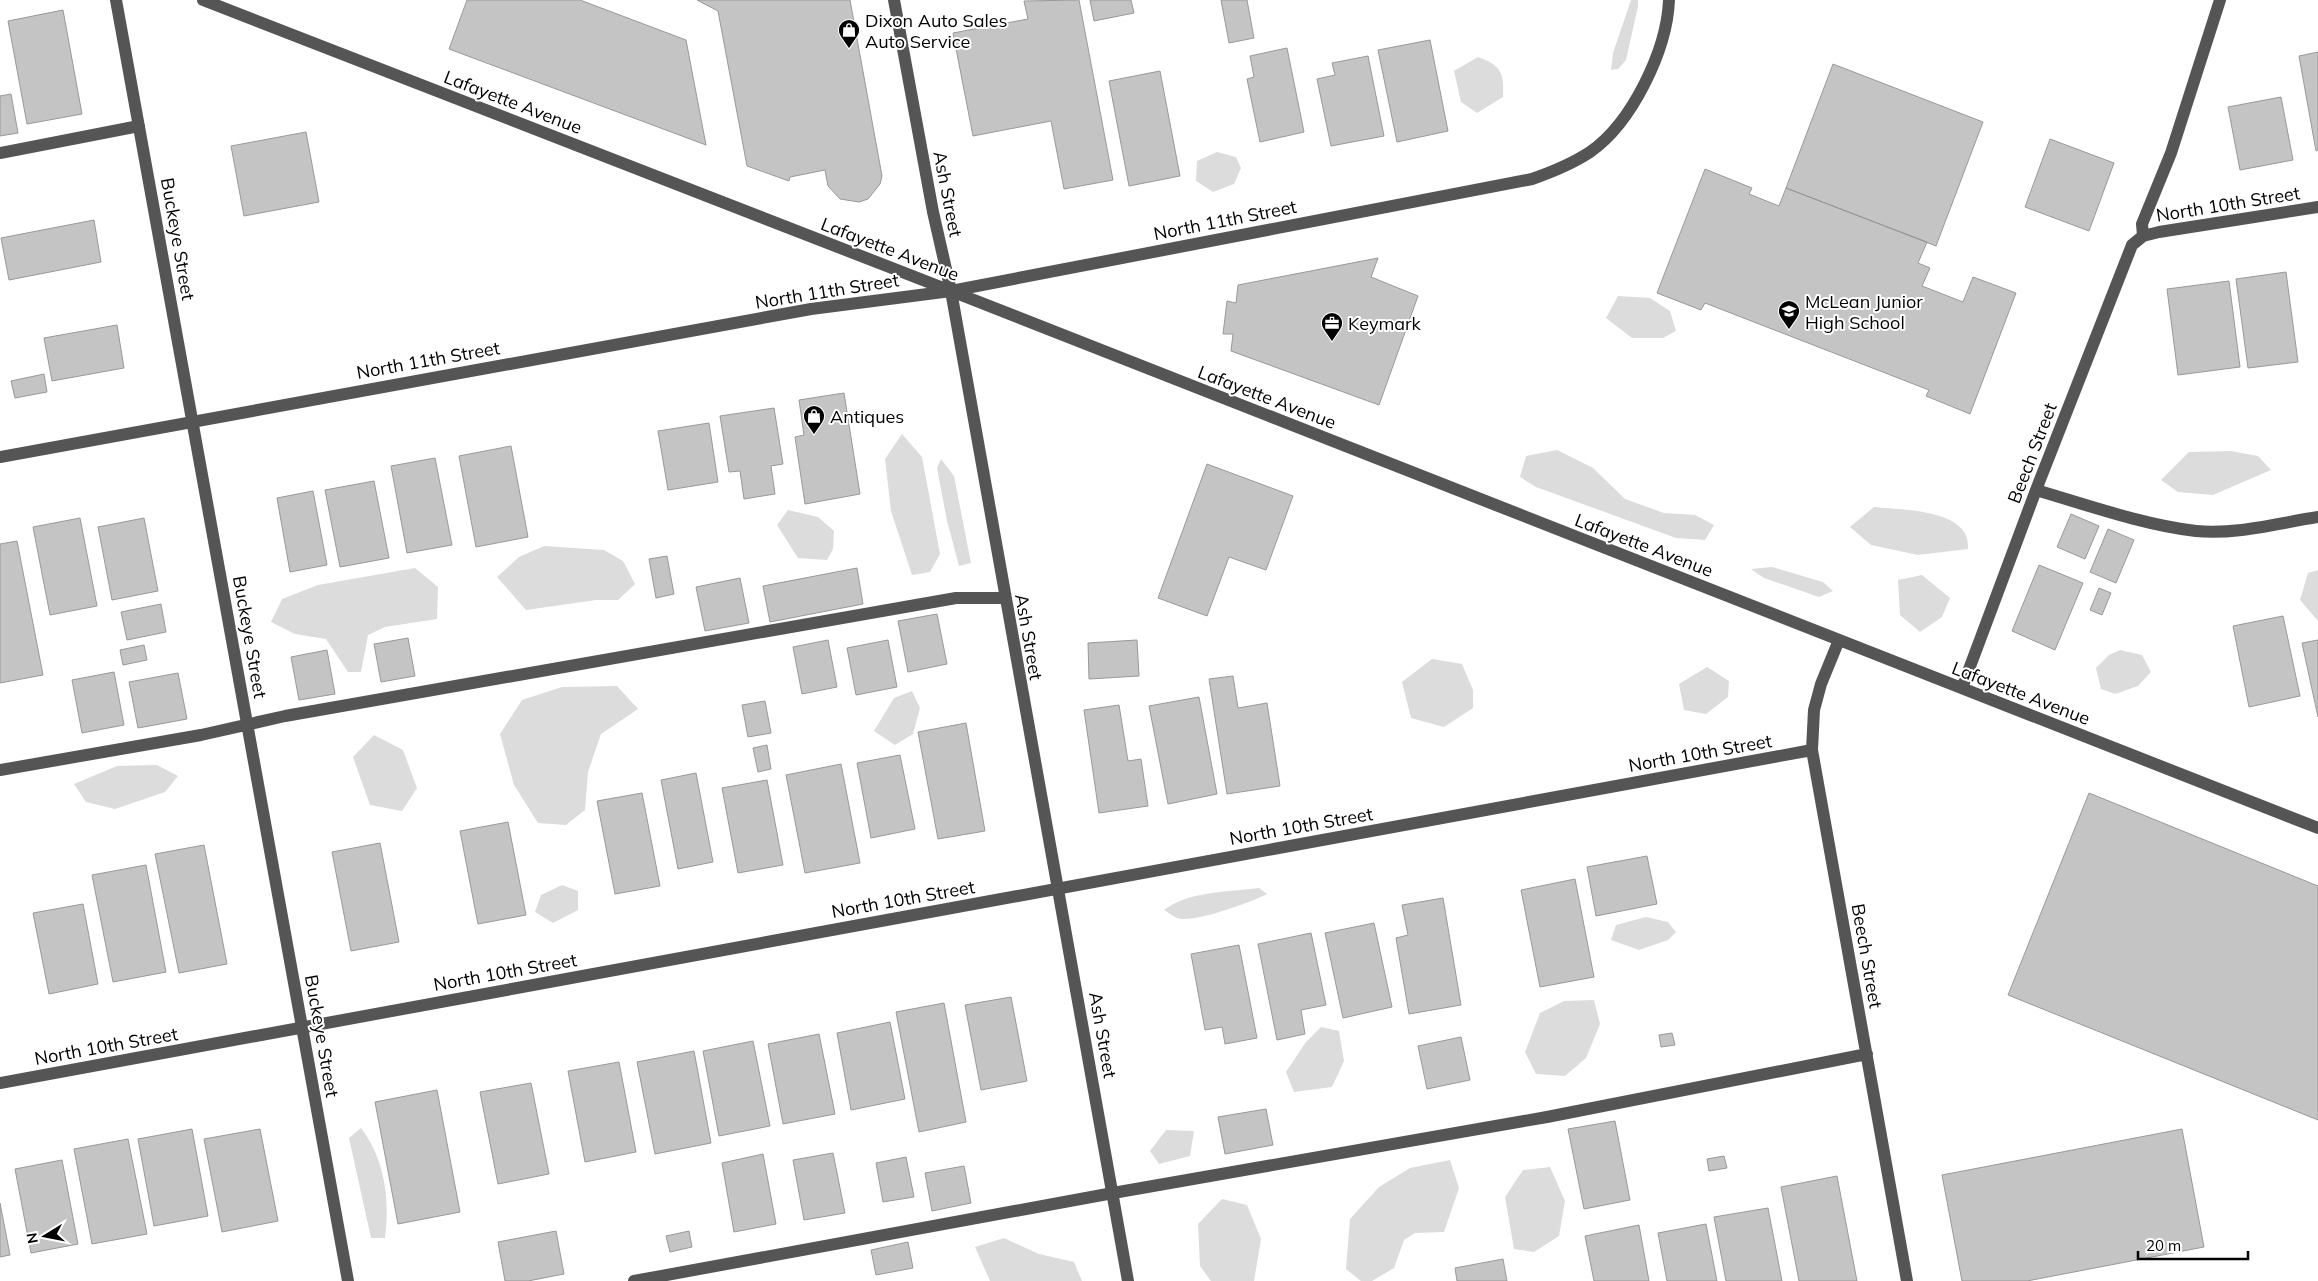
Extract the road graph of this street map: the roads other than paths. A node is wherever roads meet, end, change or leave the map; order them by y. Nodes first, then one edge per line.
1 (116, 0) edge
2 (203, 0) edge
3 (894, 0) edge
4 (1669, 0) edge
5 (2220, 0) edge
6 (139, 126) junction
7 (0, 153) edge
8 (2318, 207) edge
9 (2143, 236) junction
10 (951, 291) junction
11 (193, 421) junction
12 (0, 457) edge
13 (2036, 490) junction
14 (2318, 517) edge
15 (1004, 598) junction
16 (1839, 640) junction
17 (1962, 688) junction
18 (248, 724) junction
19 (1812, 750) junction
20 (0, 770) edge
21 (2318, 828) edge
22 (1059, 888) junction
23 (302, 1027) junction
24 (1867, 1054) junction
25 (0, 1083) edge
26 (1113, 1193) junction
27 (348, 1281) edge
28 (634, 1281) edge
29 (1128, 1281) edge
30 (1907, 1281) edge

1 - 6 street, Buckeye Street
2 - 10 street, Lafayette Avenue
3 - 10 street, Ash Street
4 - 10 street, North 11th Street
5 - 9 street
6 - 7 street
6 - 11 street, Buckeye Street
8 - 9 street, North 10th Street
9 - 13 street, Beech Street
10 - 11 street, North 11th Street
10 - 15 street, Ash Street
10 - 16 street, Lafayette Avenue
11 - 12 street, North 11th Street
11 - 18 street, Buckeye Street
13 - 14 street
13 - 17 street, Beech Street
15 - 18 street
15 - 22 street, Ash Street
16 - 17 street, Lafayette Avenue
16 - 19 street, Beech Street
17 - 21 street, Lafayette Avenue
18 - 20 street
18 - 23 street, Buckeye Street
19 - 22 street, North 10th Street
19 - 24 street, Beech Street
22 - 23 street, North 10th Street
22 - 26 street, Ash Street
23 - 25 street, North 10th Street
23 - 27 street, Buckeye Street
24 - 26 street
24 - 30 street, Beech Street
26 - 28 street
26 - 29 street, Ash Street

